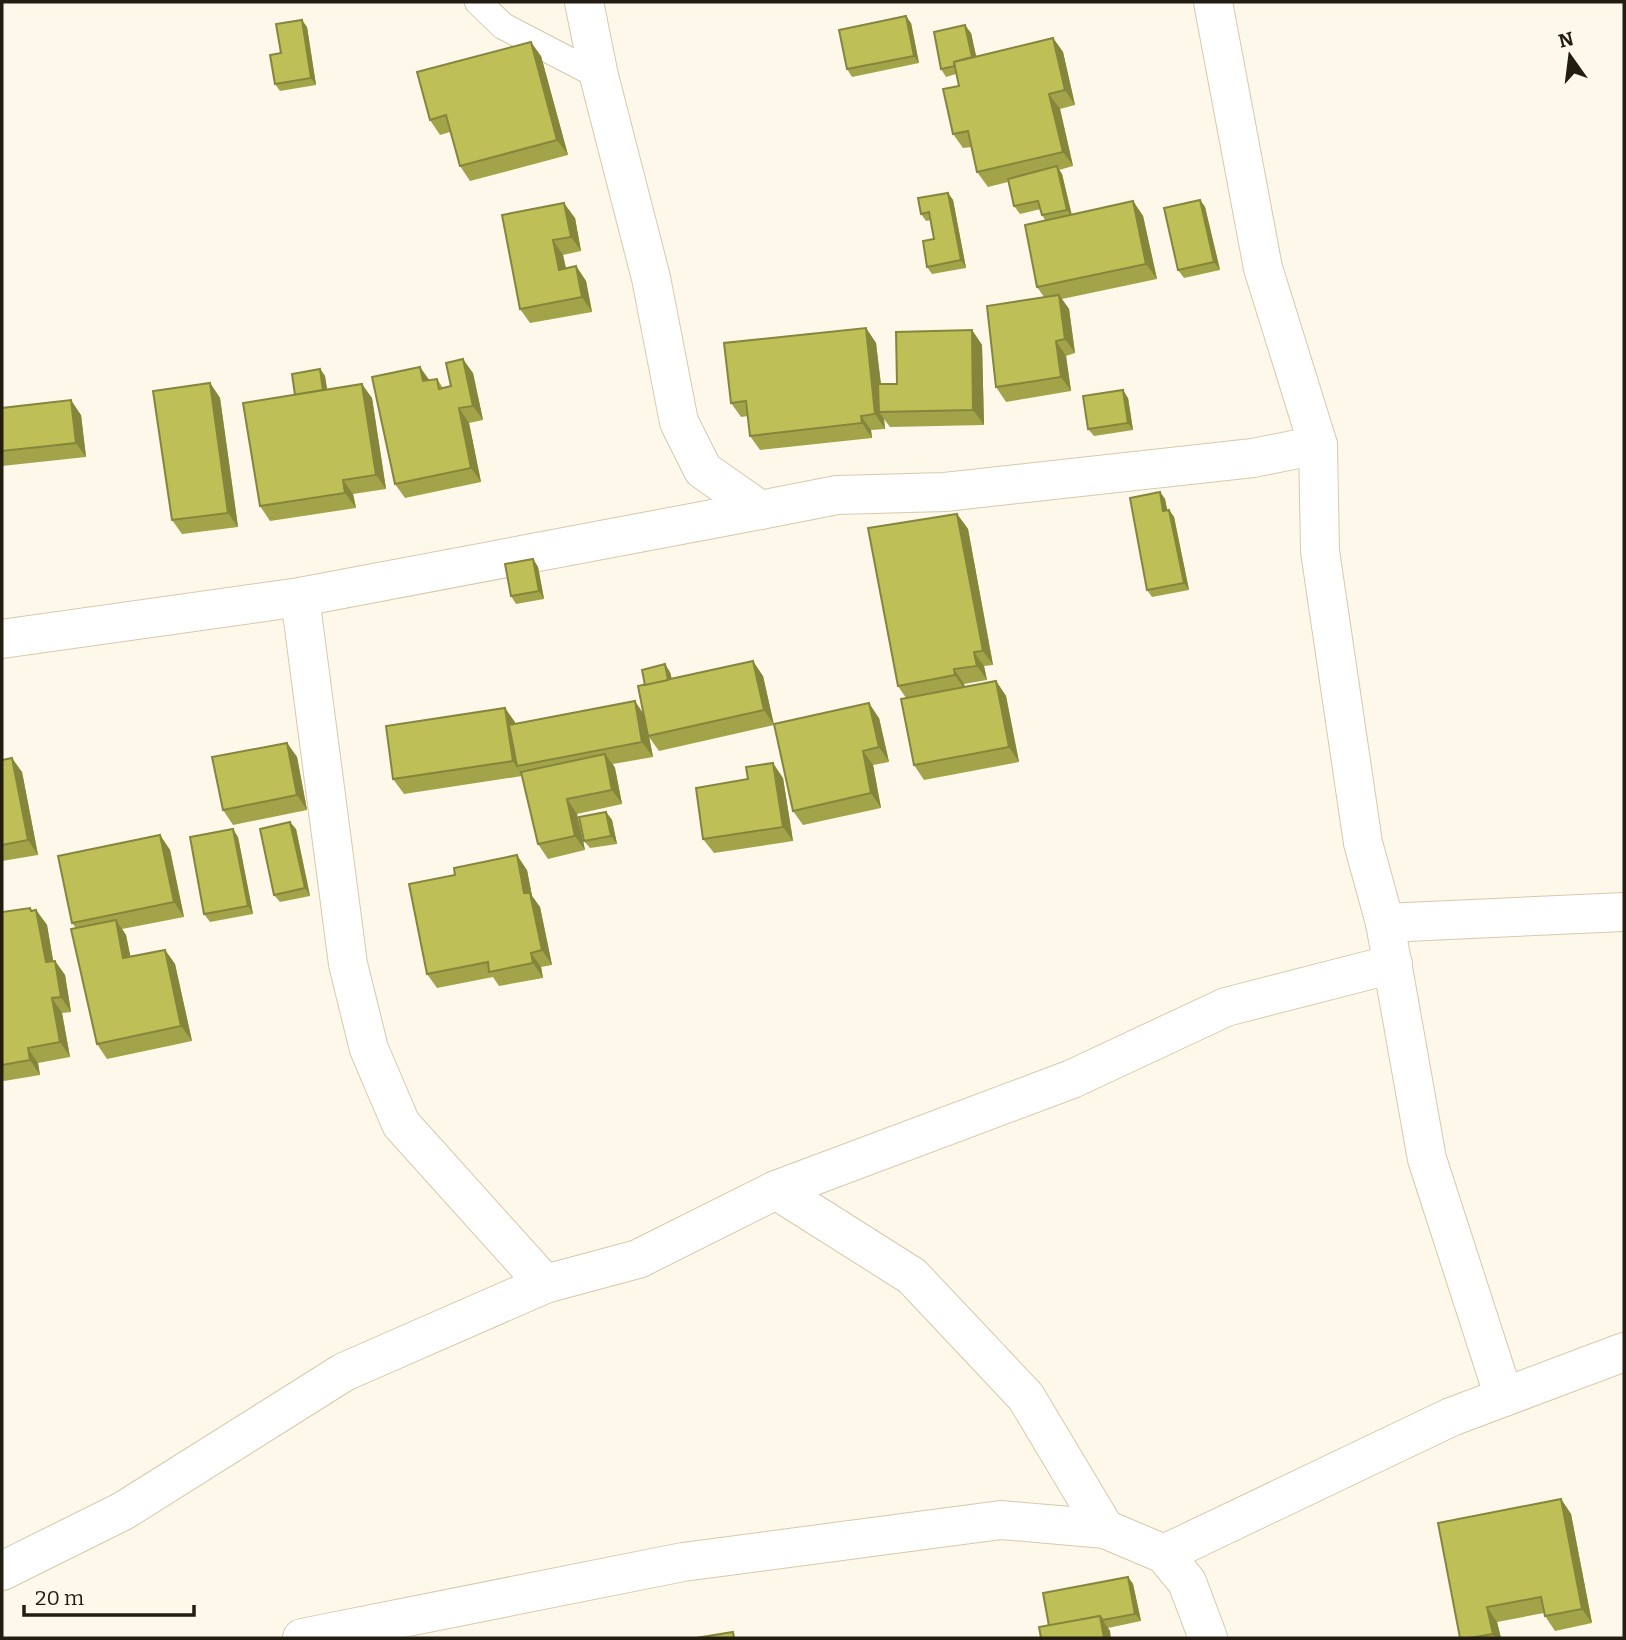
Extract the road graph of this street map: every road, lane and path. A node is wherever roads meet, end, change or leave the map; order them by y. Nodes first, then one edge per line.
1 (478, 2) edge
2 (584, 2) edge
3 (1213, 2) edge
4 (599, 76) junction
5 (1318, 445) junction
6 (760, 510) junction
7 (300, 597) junction
8 (2, 639) edge
9 (1624, 912) edge
10 (1385, 923) junction
11 (1393, 964) junction
12 (776, 1190) junction
13 (545, 1284) junction
14 (1624, 1352) edge
15 (1504, 1397) junction
16 (1105, 1529) junction
17 (1164, 1554) junction
18 (2, 1571) edge
19 (302, 1638) edge
20 (1208, 1638) edge

1 - 4 lane
2 - 4 street
3 - 5 street
4 - 6 street
5 - 6 street
5 - 10 street
6 - 7 street
7 - 8 street
7 - 13 street
9 - 10 street
10 - 11 street
11 - 12 street
11 - 15 street
12 - 13 street
12 - 16 street
13 - 18 street
14 - 15 street
15 - 17 street
16 - 17 street
16 - 19 street
17 - 20 street

